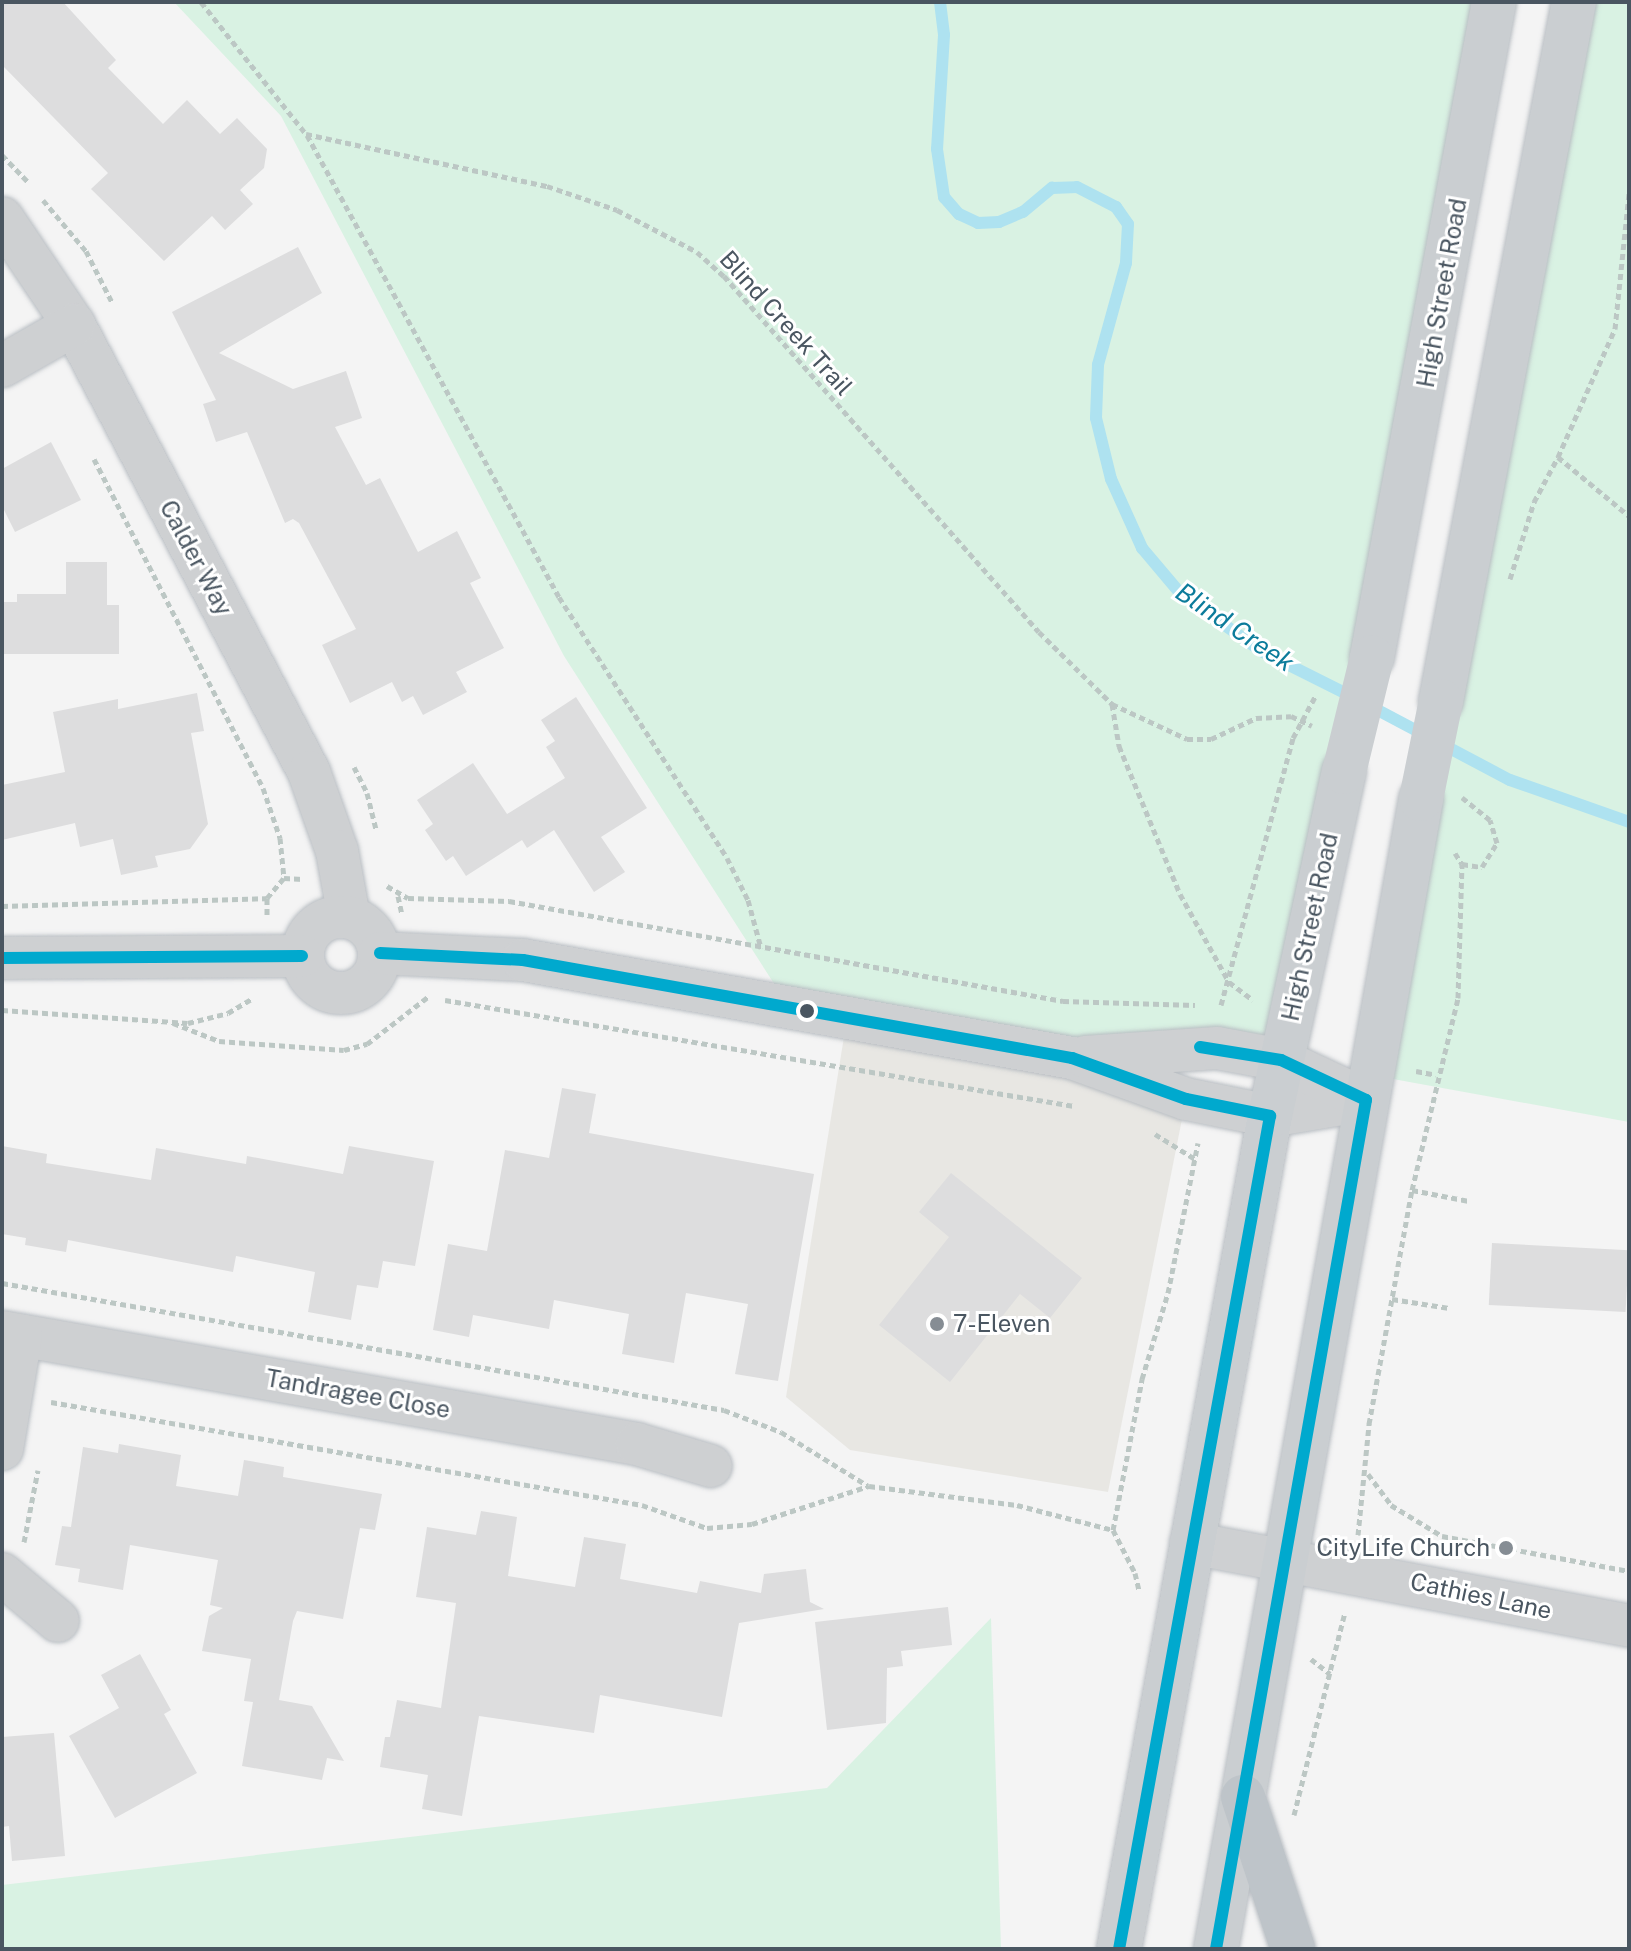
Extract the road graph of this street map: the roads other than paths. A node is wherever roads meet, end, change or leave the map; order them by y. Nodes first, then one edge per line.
1 (1494, 2) edge
2 (1574, 2) edge
3 (2, 218) edge
4 (74, 325) junction
5 (2, 366) edge
6 (349, 917) junction
7 (380, 953) junction
8 (302, 956) junction
9 (2, 958) edge
10 (1072, 1058) junction
11 (1281, 1060) junction
12 (1366, 1100) junction
13 (1270, 1116) junction
14 (12, 1334) edge
15 (21, 1456) edge
16 (711, 1466) dead end
17 (1191, 1543) junction
18 (1287, 1559) junction
19 (8, 1580) edge
20 (58, 1621) dead end
21 (1629, 1626) edge
22 (1243, 1797) junction
23 (1119, 1949) edge
24 (1216, 1949) edge
25 (1293, 1949) edge

1 - 11 main road, High Street Road, bridge
2 - 12 main road, bridge
3 - 4 street, Calder Way
4 - 5 street
4 - 6 street, Calder Way
6 - 7 street
6 - 8 street
7 - 8 street
7 - 10 street
8 - 9 street
10 - 11 street
10 - 13 street
11 - 12 street
11 - 13 main road, High Street Road
12 - 13 street
12 - 18 main road
13 - 17 main road, High Street Road
14 - 15 street
14 - 16 street, Tandragee Close
17 - 18 street, Cathies Lane
17 - 23 main road, High Street Road
18 - 21 street, Cathies Lane
18 - 22 main road
19 - 20 street
22 - 24 main road
22 - 25 highway

